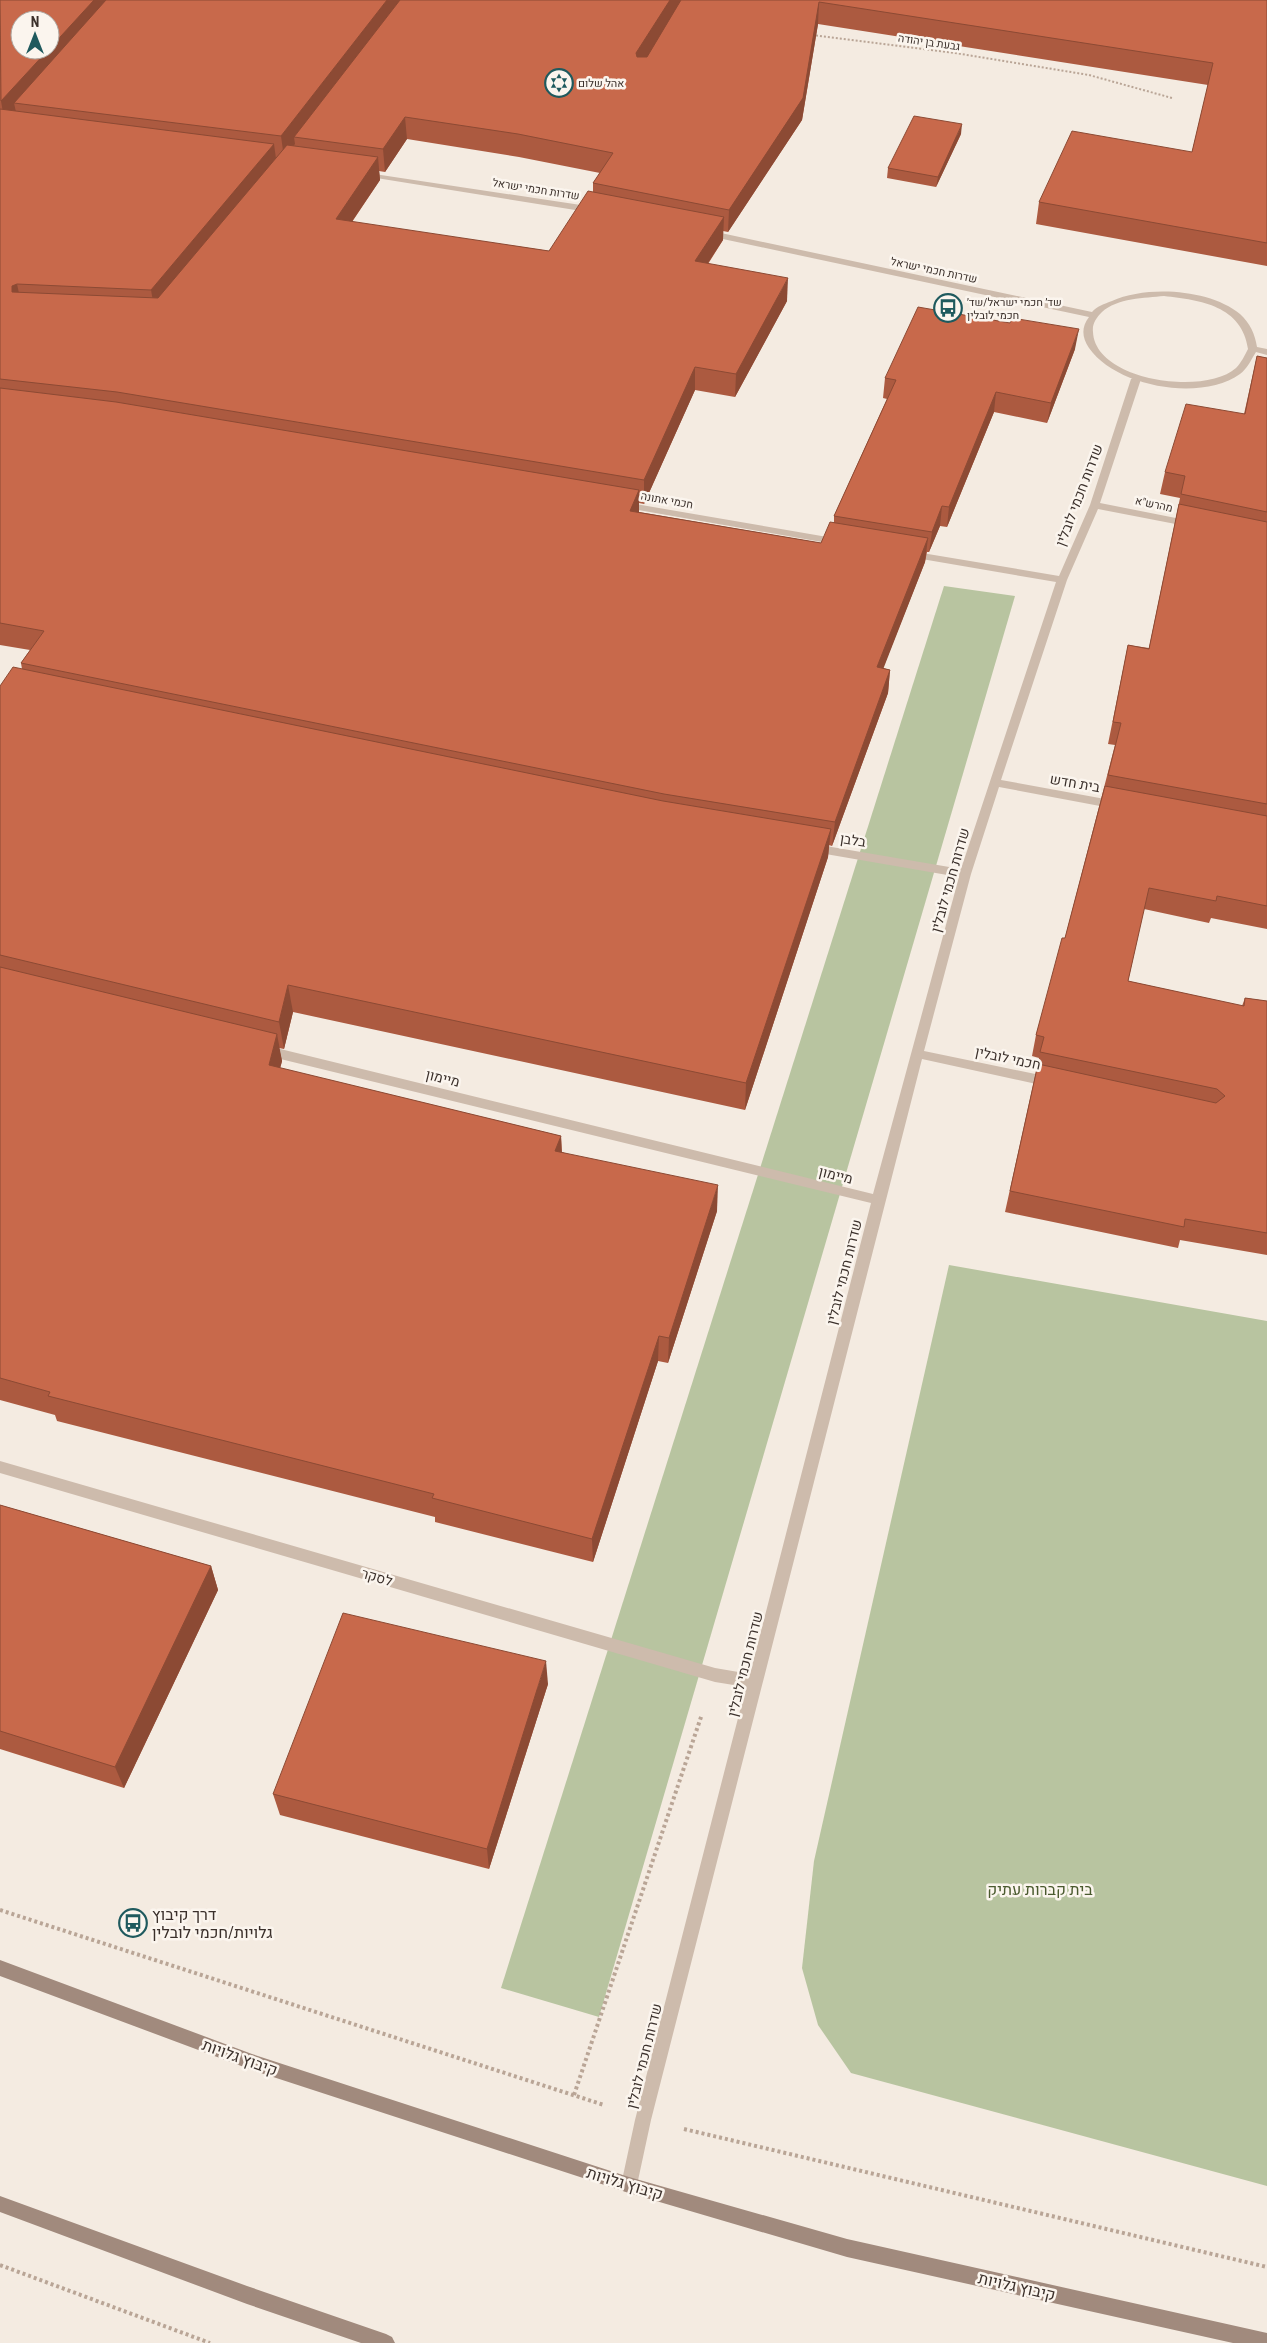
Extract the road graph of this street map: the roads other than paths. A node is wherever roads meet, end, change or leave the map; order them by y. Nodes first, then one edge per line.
1 (355, 173) edge
2 (604, 212) edge
3 (699, 231) edge
4 (1092, 315) junction
5 (1253, 349) junction
6 (1267, 352) edge
7 (1136, 379) junction
8 (611, 503) edge
9 (1095, 505) junction
10 (1200, 526) edge
11 (846, 543) edge
12 (895, 551) edge
13 (1062, 580) junction
14 (996, 784) junction
15 (1131, 808) edge
16 (800, 846) edge
17 (965, 874) junction
18 (250, 1047) edge
19 (918, 1054) junction
20 (1064, 1085) edge
21 (878, 1200) junction
22 (0, 1467) edge
23 (756, 1682) junction
24 (0, 1968) edge
25 (629, 2185) junction
26 (0, 2204) edge
27 (1267, 2342) edge
28 (386, 2343) edge

1 - 2 street, שדרות חכמי ישראל
3 - 4 street, שדרות חכמי ישראל
4 - 5 street
4 - 7 street
5 - 6 street
5 - 7 street
7 - 9 street, שדרות חכמי לובלין
8 - 11 street, חכמי אתונה
9 - 10 street, מהרש"א
9 - 13 street, שדרות חכמי לובלין
12 - 13 street
13 - 14 street, שדרות חכמי לובלין
14 - 15 street, בית חדש
14 - 17 street, שדרות חכמי לובלין
16 - 17 street, בלבן
17 - 19 street, שדרות חכמי לובלין
18 - 21 street, מיימון
19 - 20 street, חכמי לובלין
19 - 21 street, שדרות חכמי לובלין
21 - 23 street, שדרות חכמי לובלין
22 - 23 street, לסקר
23 - 25 street, שדרות חכמי לובלין
24 - 25 main road, קיבוץ גלויות
25 - 27 main road, קיבוץ גלויות
26 - 28 main road

